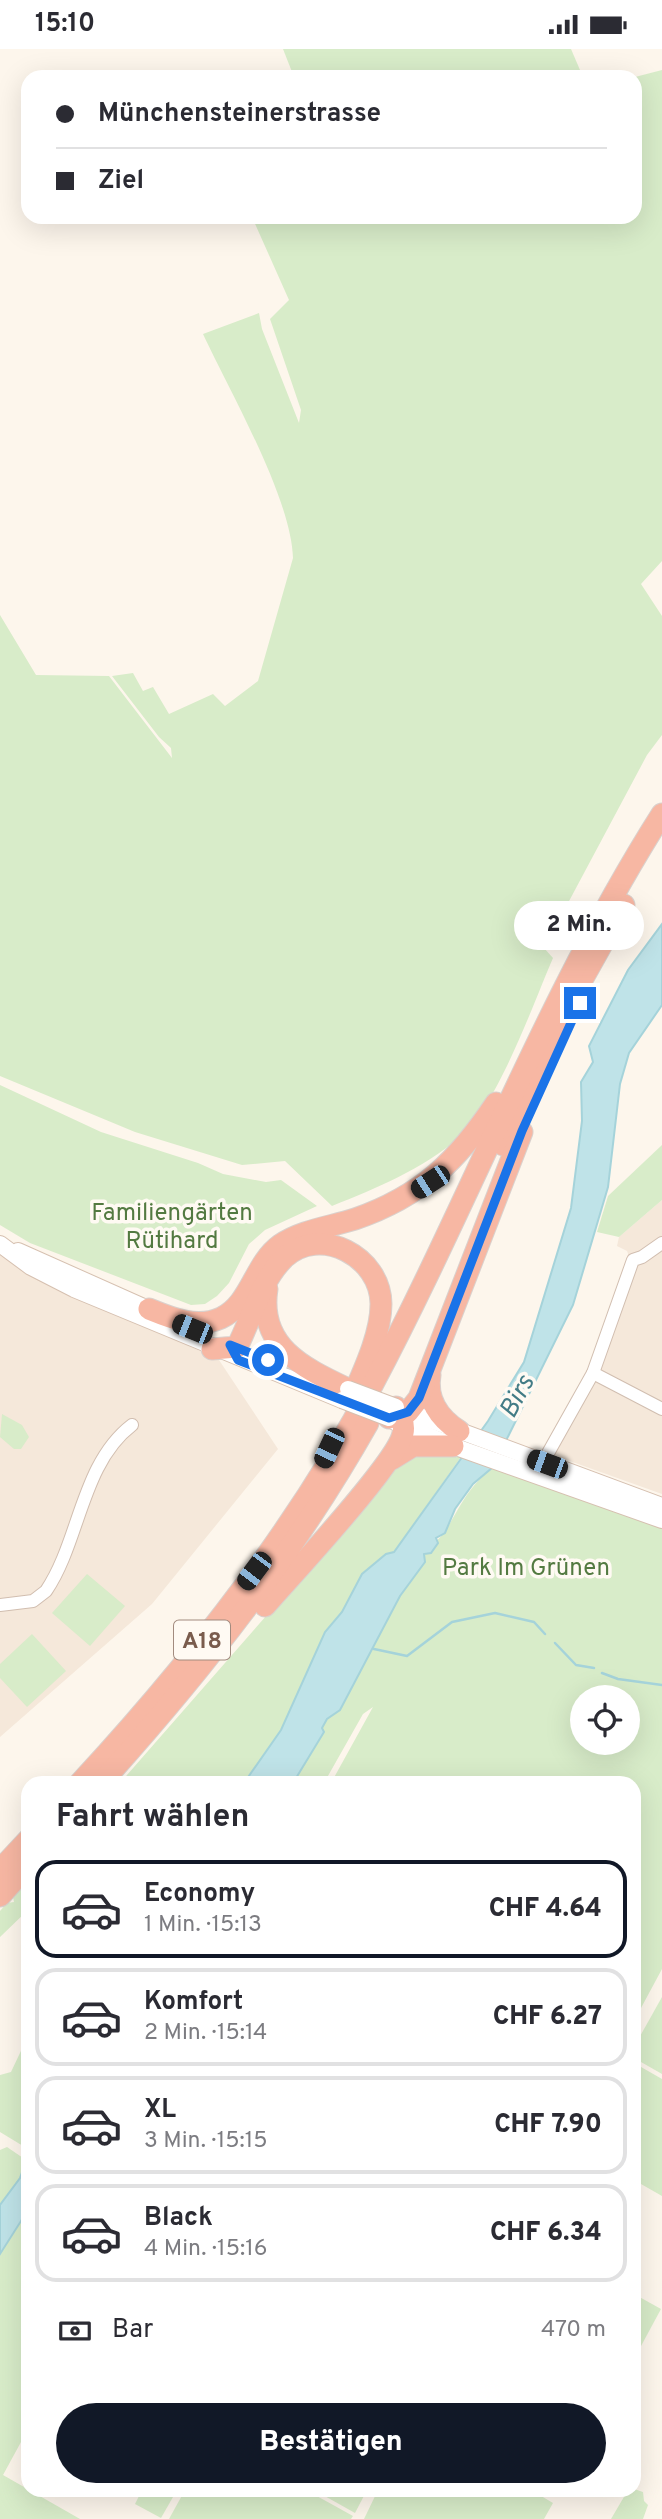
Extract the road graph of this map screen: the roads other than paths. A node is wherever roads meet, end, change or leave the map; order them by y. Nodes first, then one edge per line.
1 (662, 814) edge
2 (662, 840) edge
3 (619, 913) junction
4 (544, 1024) junction
5 (662, 1243) edge
6 (1, 1244) edge
7 (270, 1278) junction
8 (250, 1287) junction
9 (149, 1309) junction
10 (229, 1350) junction
11 (431, 1371) junction
12 (593, 1373) junction
13 (345, 1394) junction
14 (662, 1409) edge
15 (400, 1416) junction
16 (132, 1425) dead end
17 (430, 1428) junction
18 (456, 1439) junction
19 (547, 1455) dead end
20 (385, 1465) junction
21 (587, 1486) junction
22 (310, 1487) junction
23 (662, 1506) edge
24 (662, 1520) edge
25 (0, 1605) edge
26 (87, 1776) edge
27 (107, 1776) edge
28 (108, 1776) edge
29 (21, 1848) edge
30 (0, 1870) edge
31 (21, 1873) edge
32 (0, 1896) edge

1 - 4 highway, A18
2 - 3 highway, A18
3 - 11 highway
3 - 27 highway, A18
4 - 8 highway
4 - 22 highway, A18
5 - 12 street
6 - 9 main road
6 - 10 main road
7 - 10 highway
7 - 13 highway
7 - 22 highway
8 - 9 highway
8 - 10 highway
9 - 10 main road
10 - 13 main road
11 - 15 highway
11 - 17 highway
12 - 14 street
12 - 19 street
13 - 15 main road, bridge
15 - 17 main road
15 - 20 highway
16 - 25 street
17 - 18 highway
17 - 18 highway
17 - 20 highway
18 - 21 main road
20 - 28 highway
21 - 23 main road
21 - 24 main road
22 - 26 highway, A18
29 - 30 highway
31 - 32 highway

